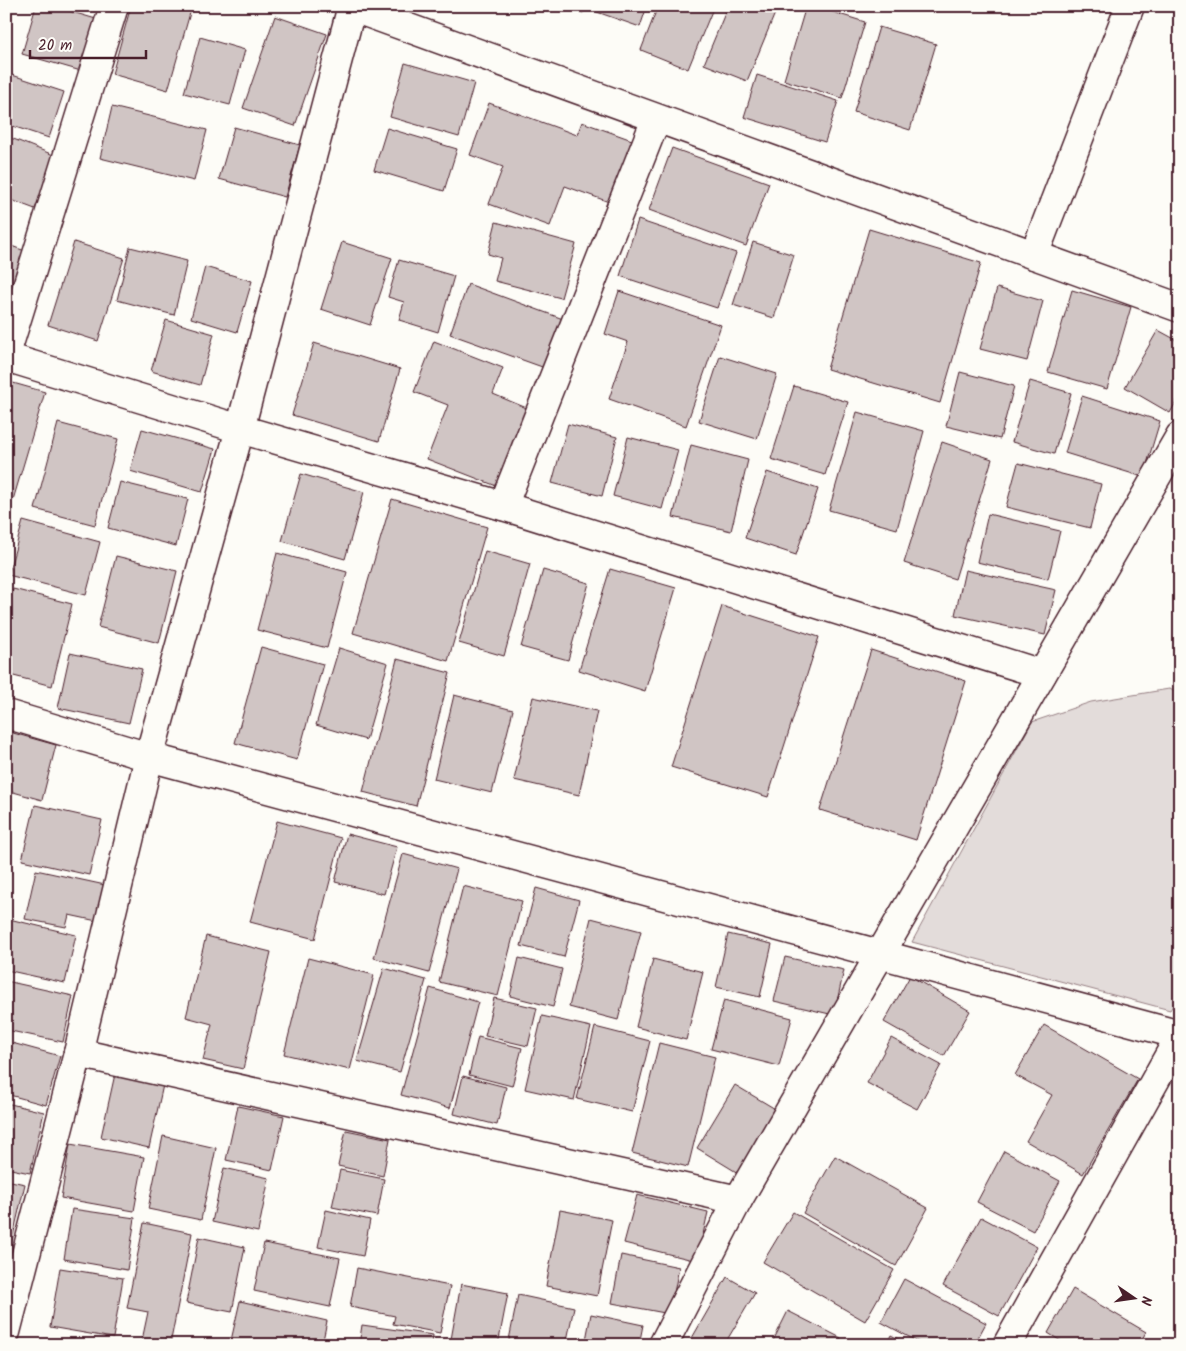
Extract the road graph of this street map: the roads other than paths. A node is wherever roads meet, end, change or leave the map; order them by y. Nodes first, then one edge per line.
1 (114, 6) edge
2 (1130, 6) edge
3 (350, 7) edge
4 (656, 119) junction
5 (1034, 255) junction
6 (1180, 308) edge
7 (6, 356) edge
8 (240, 428) junction
9 (1180, 436) edge
10 (503, 506) junction
11 (1042, 674) junction
12 (6, 714) edge
13 (149, 757) junction
14 (881, 954) junction
15 (1180, 1035) edge
16 (78, 1053) junction
17 (738, 1200) junction
18 (6, 1332) edge
19 (662, 1345) edge
20 (1007, 1345) edge

1 - 7 street
2 - 5 street
3 - 4 street
3 - 8 street
4 - 5 street
4 - 10 street
5 - 6 street
7 - 8 street
8 - 10 street
8 - 13 street
9 - 11 street
10 - 11 street
11 - 14 street
12 - 13 street
13 - 14 street
13 - 16 street
14 - 15 street
14 - 17 street
15 - 20 street
16 - 17 street
16 - 18 street
17 - 19 street

